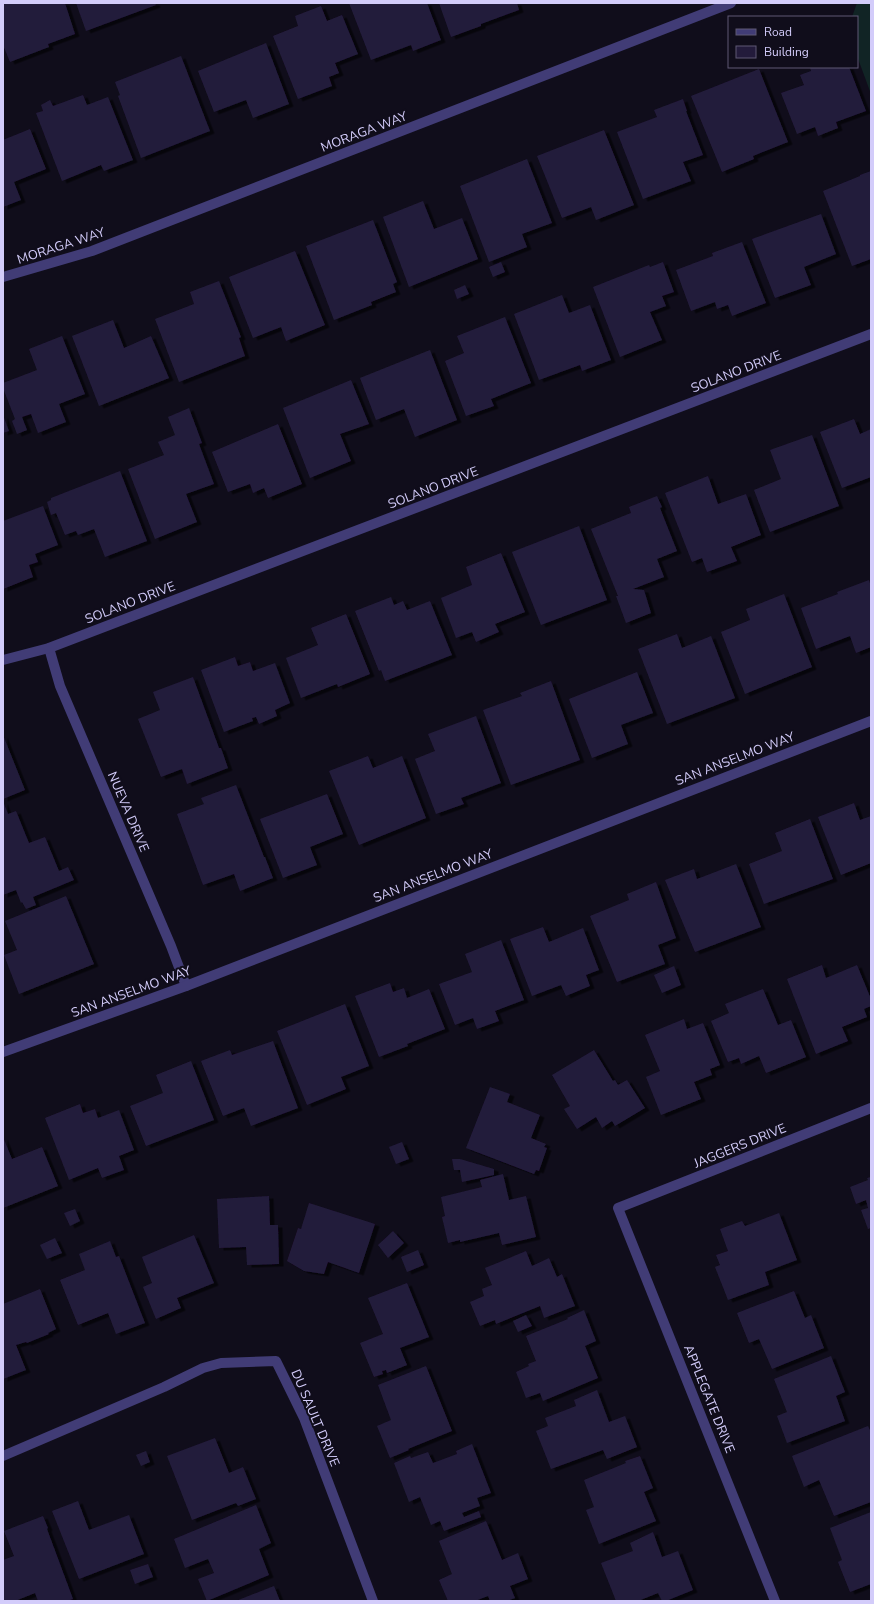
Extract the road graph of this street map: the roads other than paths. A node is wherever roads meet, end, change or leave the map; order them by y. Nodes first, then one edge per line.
1 (731, 3) edge
2 (3, 277) edge
3 (871, 334) edge
4 (49, 648) junction
5 (3, 660) edge
6 (871, 721) edge
7 (186, 986) junction
8 (3, 1052) edge
9 (871, 1108) edge
10 (618, 1208) joint
11 (3, 1456) edge
12 (373, 1601) edge
13 (775, 1601) edge

1 - 2 street, MORAGA WAY
3 - 4 street, SOLANO DRIVE
4 - 5 street, SOLANO DRIVE
4 - 7 street, NUEVA DRIVE
6 - 7 street, SAN ANSELMO WAY
7 - 8 street, SAN ANSELMO WAY
9 - 10 street, JAGGERS DRIVE
10 - 13 street, APPLEGATE DRIVE
11 - 12 street, DU SAULT DRIVE

